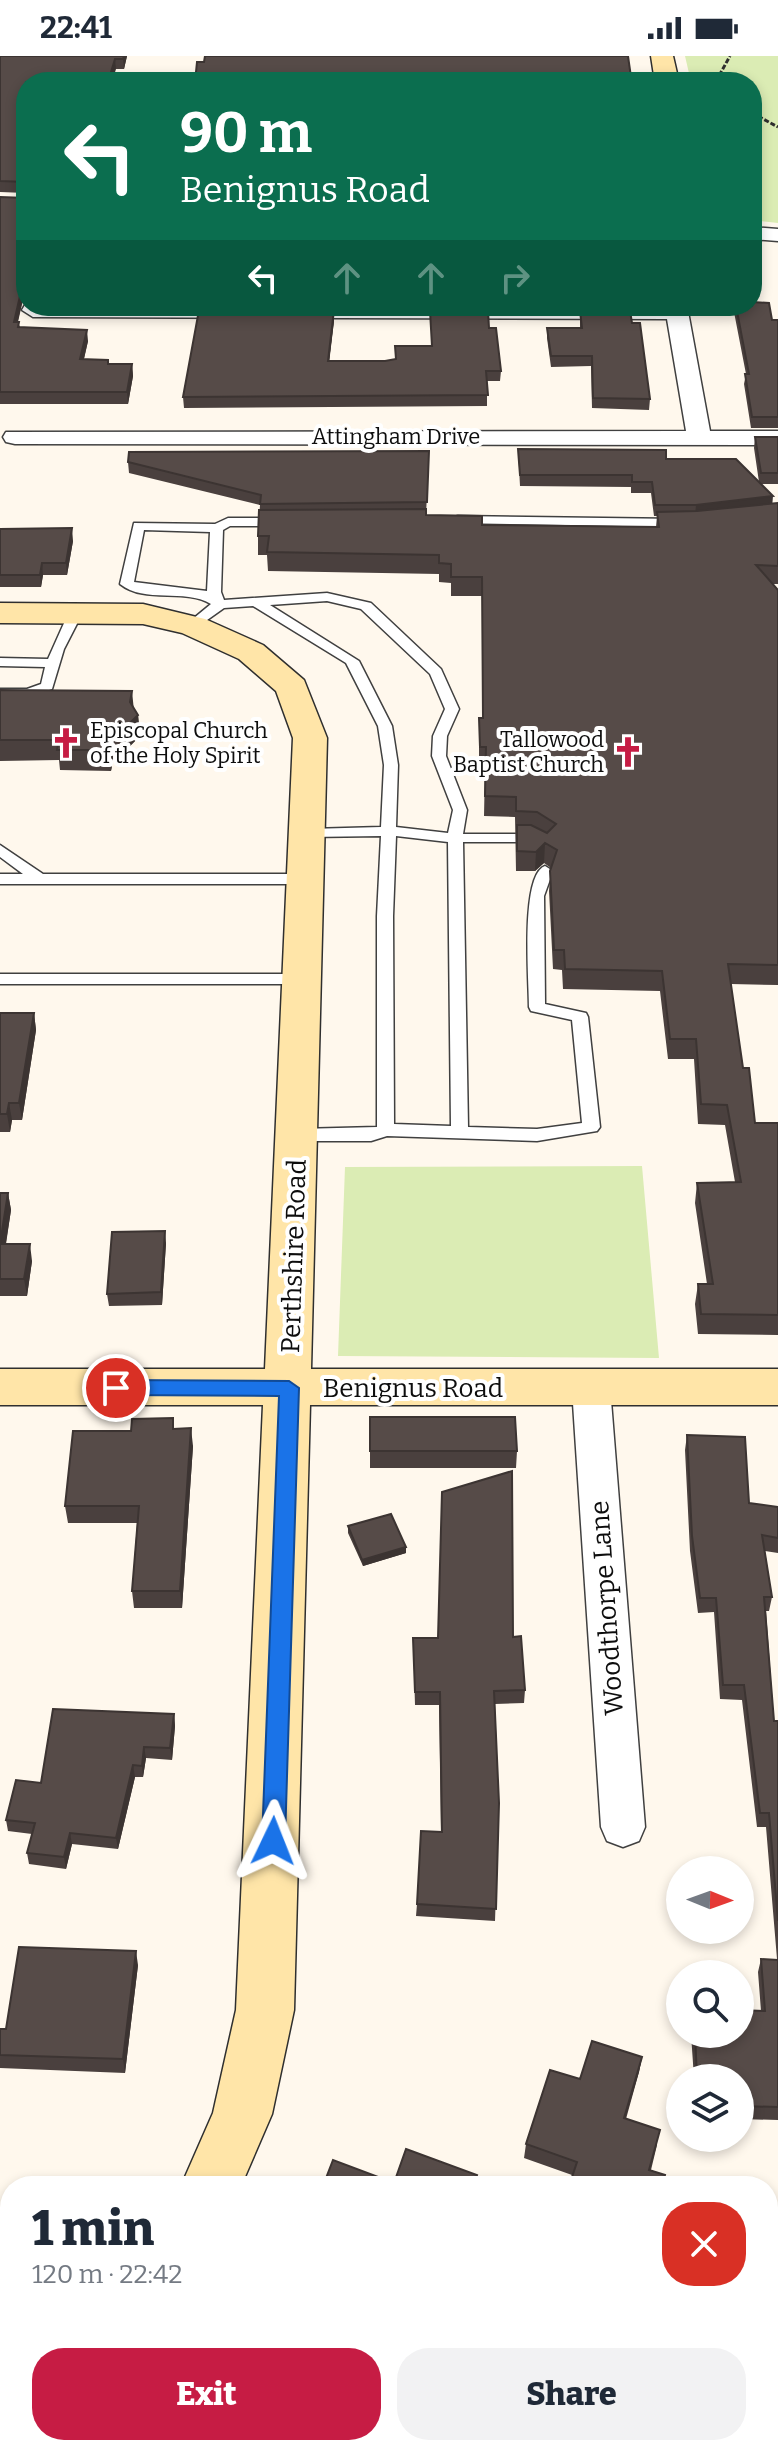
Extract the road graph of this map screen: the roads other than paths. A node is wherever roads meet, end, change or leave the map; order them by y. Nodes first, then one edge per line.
1 (677, 316) edge
2 (15, 437) dead end
3 (699, 437) junction
4 (778, 438) edge
5 (448, 520) edge
6 (299, 522) edge
7 (695, 523) edge
8 (217, 528) junction
9 (258, 603) junction
10 (220, 604) junction
11 (76, 612) junction
12 (0, 613) edge
13 (193, 626) junction
14 (0, 662) edge
15 (55, 663) junction
16 (0, 693) edge
17 (309, 833) junction
18 (388, 838) junction
19 (455, 838) junction
20 (544, 845) edge
21 (0, 850) edge
22 (545, 871) edge
23 (0, 879) edge
24 (39, 879) junction
25 (305, 879) junction
26 (0, 979) edge
27 (302, 979) junction
28 (386, 1130) junction
29 (460, 1133) junction
30 (298, 1135) junction
31 (0, 1387) edge
32 (778, 1387) edge
33 (289, 1388) junction
34 (591, 1388) junction
35 (623, 1827) dead end
36 (215, 2176) edge

1 - 3 street
2 - 3 street, Attingham Drive
3 - 4 street, Attingham Drive
5 - 7 lane
6 - 8 lane
8 - 10 lane
8 - 10 lane
9 - 10 lane
9 - 18 lane
9 - 19 lane
10 - 13 lane
11 - 12 street, Perthshire Road
11 - 13 street, Perthshire Road
11 - 15 lane
13 - 17 street, Perthshire Road
14 - 15 lane
15 - 16 lane
17 - 18 lane
17 - 25 street, Perthshire Road
18 - 19 lane
18 - 28 lane
19 - 20 lane
19 - 29 lane
21 - 24 lane
22 - 29 lane
23 - 24 lane
24 - 25 lane
25 - 27 street, Perthshire Road
26 - 27 lane
27 - 30 street, Perthshire Road
28 - 29 lane
28 - 30 lane
30 - 33 street, Perthshire Road
31 - 33 street, Benignus Road
32 - 34 street, Benignus Road
33 - 34 street, Benignus Road
33 - 36 street, Perthshire Road
34 - 35 street, Woodthorpe Lane

